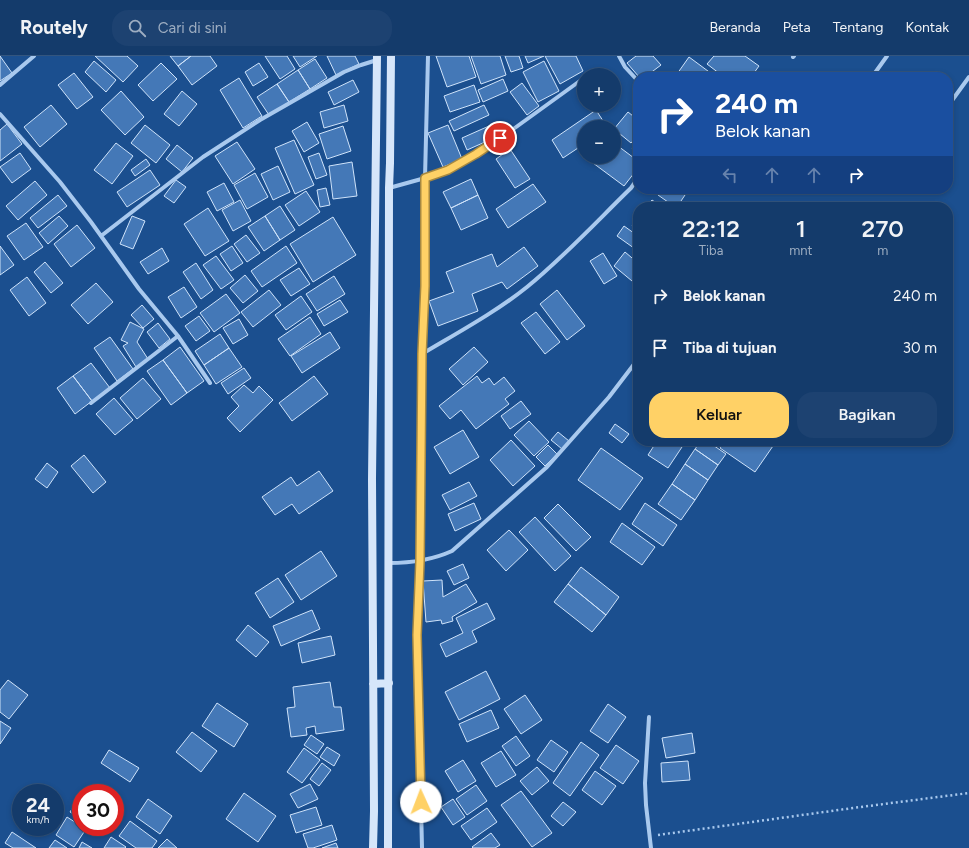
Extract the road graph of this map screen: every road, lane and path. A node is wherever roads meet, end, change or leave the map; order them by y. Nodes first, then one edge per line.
1 (34, 56) edge
2 (391, 56) edge
3 (428, 56) edge
4 (619, 56) edge
5 (887, 56) edge
6 (375, 60) edge
7 (876, 72) edge
8 (633, 76) edge
9 (969, 77) edge
10 (577, 83) edge
11 (0, 85) edge
12 (953, 99) edge
13 (0, 114) edge
14 (425, 178) junction
15 (633, 185) edge
16 (389, 188) junction
17 (101, 236) junction
18 (375, 243) junction
19 (389, 243) junction
20 (178, 336) junction
21 (422, 354) junction
22 (633, 366) edge
23 (210, 383) dead end
24 (91, 403) dead end
25 (420, 561) junction
26 (393, 563) junction
27 (389, 683) junction
28 (373, 684) junction
29 (649, 717) dead end
30 (969, 793) edge
31 (374, 811) junction
32 (389, 813) junction
33 (650, 836) junction
34 (373, 848) edge
35 (388, 848) edge
36 (422, 848) edge
37 (651, 848) edge

1 - 11 street
2 - 16 main road
3 - 14 street
4 - 8 street
5 - 7 street
6 - 17 street
6 - 18 main road
9 - 12 street
10 - 14 street
13 - 17 street
14 - 16 street
14 - 21 street
15 - 21 street
16 - 19 main road
17 - 20 street
18 - 19 main road
18 - 28 main road
19 - 26 main road
20 - 23 street
20 - 24 street
21 - 25 street
22 - 25 street
25 - 26 street
25 - 36 street
26 - 27 main road
27 - 28 main road
27 - 32 main road
28 - 31 main road
29 - 33 street
30 - 33 path
31 - 32 main road
31 - 34 main road
32 - 35 main road
33 - 37 street

